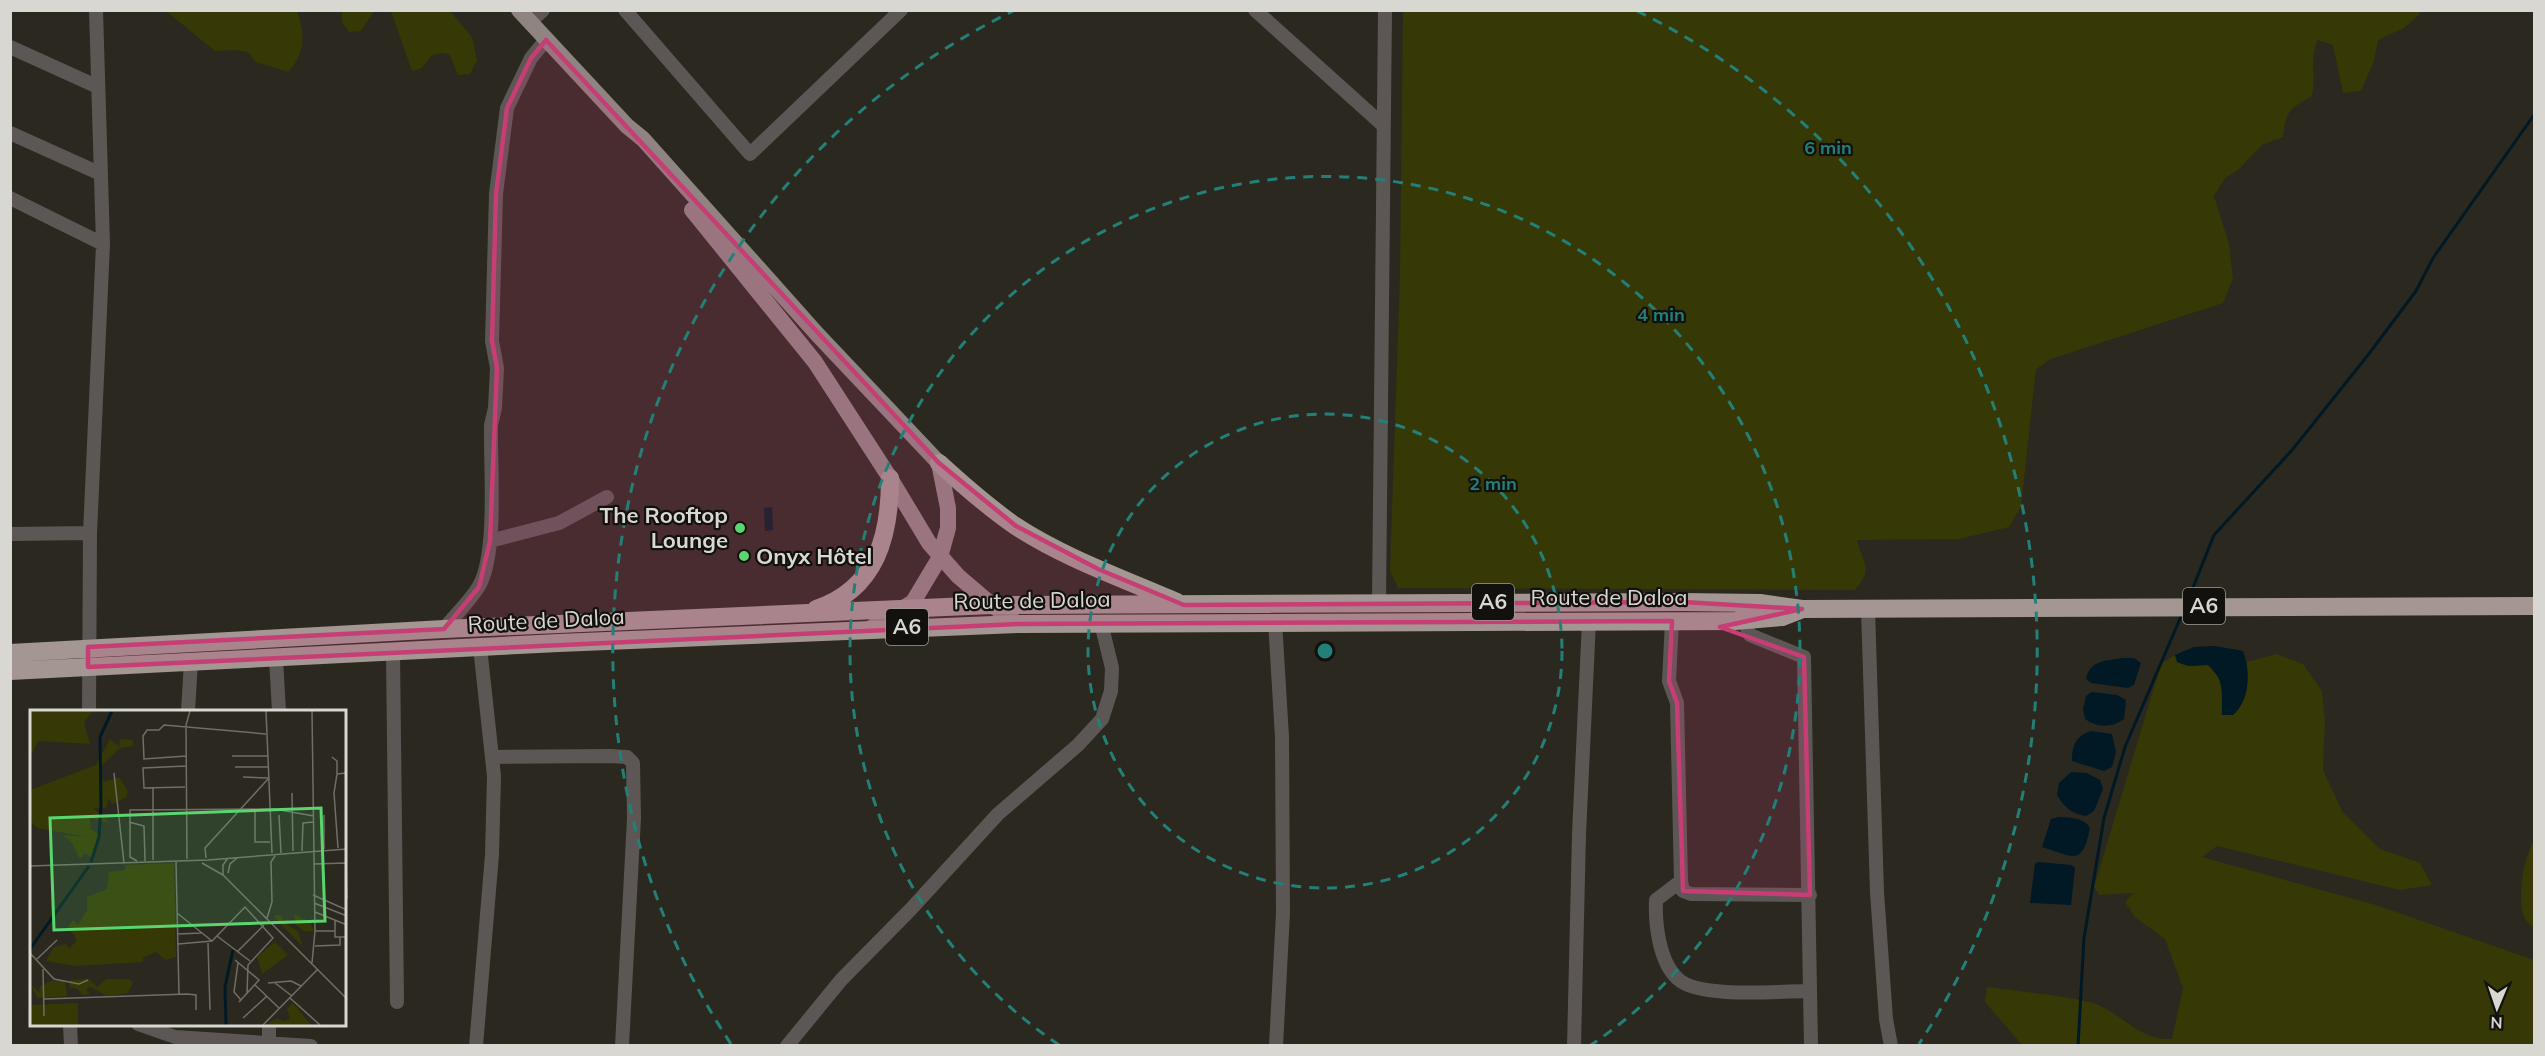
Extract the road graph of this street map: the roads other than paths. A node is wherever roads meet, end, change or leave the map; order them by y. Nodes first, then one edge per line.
1 (96, 10) edge
2 (543, 10) edge
3 (625, 10) edge
4 (900, 10) edge
5 (1255, 10) edge
6 (1385, 10) edge
7 (524, 16) edge
8 (546, 39) junction
9 (10, 47) edge
10 (96, 86) junction
11 (627, 126) junction
12 (1384, 126) junction
13 (10, 133) edge
14 (101, 174) junction
15 (10, 198) edge
16 (103, 244) junction
17 (939, 463) junction
18 (890, 478) junction
19 (607, 497) dead end
20 (90, 533) junction
21 (10, 534) edge
22 (490, 542) junction
23 (940, 557) junction
24 (1379, 603) junction
25 (992, 605) junction
26 (1184, 605) junction
27 (2535, 606) edge
28 (903, 609) junction
29 (1802, 609) junction
30 (1868, 609) junction
31 (802, 613) junction
32 (1275, 621) junction
33 (1589, 621) junction
34 (1672, 621) junction
35 (1744, 621) junction
36 (1101, 623) junction
37 (1018, 624) junction
38 (871, 628) junction
39 (444, 629) junction
40 (88, 647) junction
41 (480, 647) junction
42 (393, 652) junction
43 (10, 653) edge
44 (276, 659) junction
45 (191, 662) junction
46 (88, 667) junction
47 (10, 671) edge
48 (89, 710) edge
49 (188, 710) edge
50 (279, 710) edge
51 (493, 757) junction
52 (1681, 881) junction
53 (1810, 895) junction
54 (1810, 991) junction
55 (397, 1002) dead end
56 (70, 1026) edge
57 (144, 1026) edge
58 (269, 1026) edge
59 (268, 1044) edge
60 (70, 1046) edge
61 (311, 1046) edge
62 (476, 1046) edge
63 (622, 1046) edge
64 (787, 1046) edge
65 (1276, 1046) edge
66 (1574, 1046) edge
67 (1811, 1046) edge
68 (1891, 1046) edge

1 - 10 street
2 - 7 street
3 - 4 street
5 - 12 street
6 - 12 street
7 - 8 main road
8 - 11 main road
8 - 22 street
9 - 10 street
10 - 14 street
11 - 17 main road
11 - 18 main road
12 - 24 street
13 - 14 street
14 - 16 street
15 - 16 street
16 - 20 street
17 - 23 main road
17 - 26 highway
18 - 23 main road
18 - 31 highway
19 - 22 street
20 - 21 street
20 - 40 street
22 - 39 street
23 - 25 main road
23 - 28 main road
24 - 26 highway, A6
24 - 29 highway, A6
25 - 26 highway, Route de Daloa / A6
25 - 28 highway, Route de Daloa / A6
25 - 37 main road
27 - 30 highway, A6
28 - 31 highway, Route de Daloa / A6
28 - 38 main road
29 - 30 highway, A6
29 - 35 highway, Route de Daloa / A6
30 - 68 street
31 - 39 highway, Route de Daloa / A6
32 - 33 highway, Route de Daloa / A6
32 - 36 highway, Route de Daloa / A6
32 - 65 street
33 - 34 highway, Route de Daloa / A6
33 - 66 street
34 - 35 highway, Route de Daloa / A6
34 - 52 street
35 - 53 street
36 - 37 highway, Route de Daloa / A6
36 - 64 street
37 - 38 highway, Route de Daloa / A6
38 - 41 highway, Route de Daloa / A6
39 - 40 highway, Route de Daloa / A6
40 - 43 highway, Route de Daloa / A6
40 - 46 street
41 - 42 highway, Route de Daloa / A6
41 - 51 street
42 - 44 highway, Route de Daloa / A6
42 - 55 street
44 - 45 highway, Route de Daloa / A6
44 - 50 street
45 - 46 highway, Route de Daloa / A6
45 - 49 street
46 - 47 highway, Route de Daloa / A6
46 - 48 street
51 - 62 street
51 - 63 street
52 - 53 street
52 - 54 street
53 - 54 street
54 - 67 street
56 - 60 street
57 - 59 street
58 - 59 street
59 - 61 street

